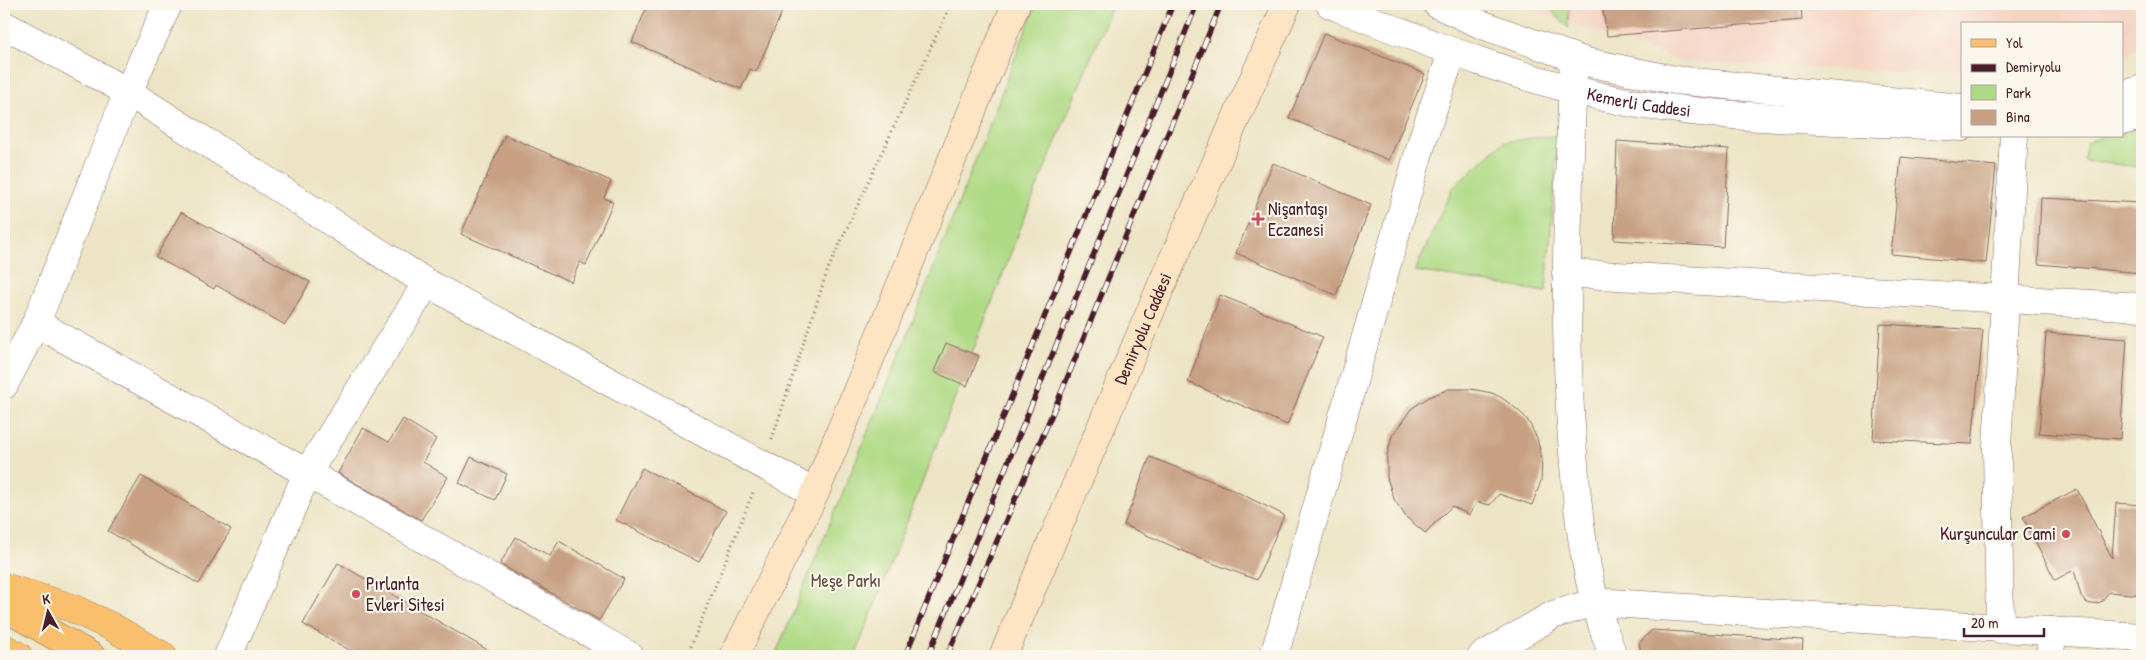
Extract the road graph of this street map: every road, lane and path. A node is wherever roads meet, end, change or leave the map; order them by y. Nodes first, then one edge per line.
1 (168, 4) edge
2 (951, 4) edge
3 (1016, 4) edge
4 (1287, 4) edge
5 (1330, 4) edge
6 (1437, 4) edge
7 (4, 25) edge
8 (1452, 53) junction
9 (1574, 58) junction
10 (2142, 89) edge
11 (1573, 91) junction
12 (128, 92) junction
13 (2124, 95) edge
14 (1961, 108) edge
15 (2142, 116) edge
16 (2124, 120) edge
17 (1961, 127) edge
18 (2014, 138) edge
19 (1566, 273) junction
20 (427, 283) junction
21 (2005, 299) junction
22 (2142, 307) edge
23 (36, 323) junction
24 (11, 356) edge
25 (4, 385) edge
26 (764, 465) junction
27 (307, 473) junction
28 (816, 493) junction
29 (4, 588) edge
30 (1595, 602) junction
31 (4, 607) edge
32 (2000, 629) junction
33 (2142, 637) edge
34 (2051, 644) edge
35 (4, 648) edge
36 (18, 656) edge
37 (92, 656) edge
38 (163, 656) edge
39 (228, 656) edge
40 (630, 656) edge
41 (687, 656) edge
42 (734, 656) edge
43 (1004, 656) edge
44 (1274, 656) edge
45 (1482, 656) edge
46 (1613, 656) edge

1 - 12 street
2 - 26 path
3 - 28 main road
4 - 43 main road, Demiryolu Caddesi
5 - 8 street, Kemerli Caddesi
6 - 9 street, Kemerli Caddesi
7 - 12 street
8 - 11 street, Kemerli Caddesi
8 - 44 street
9 - 11 street
9 - 14 street, Kemerli Caddesi
10 - 13 street
11 - 17 street, Kemerli Caddesi
11 - 19 street
12 - 20 street
12 - 23 street
15 - 16 street
18 - 21 street
19 - 21 street
19 - 30 street
20 - 26 street
20 - 27 street
21 - 22 street
21 - 32 street
23 - 24 street
23 - 27 street
24 - 25 street
26 - 28 street
26 - 41 path
27 - 39 street
27 - 40 street
28 - 42 main road
29 - 38 main road
30 - 32 street
30 - 45 street
30 - 46 street
31 - 37 main road
32 - 34 street
33 - 34 street
35 - 36 main road

